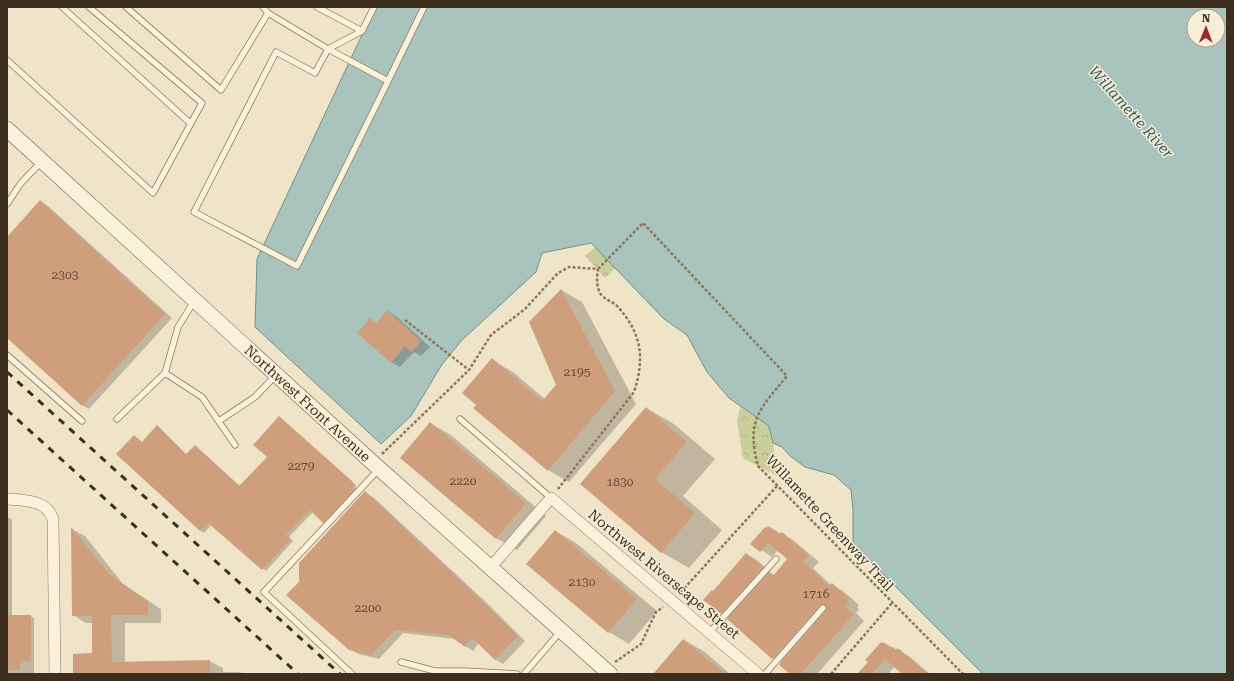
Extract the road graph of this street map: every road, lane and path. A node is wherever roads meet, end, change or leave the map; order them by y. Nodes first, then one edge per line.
1 (62, 7) edge
2 (89, 7) edge
3 (126, 7) edge
4 (263, 7) edge
5 (318, 7) edge
6 (374, 7) edge
7 (424, 7) edge
8 (268, 13) junction
9 (362, 31) junction
10 (328, 49) junction
11 (7, 60) edge
12 (388, 81) junction
13 (190, 123) junction
14 (7, 129) edge
15 (42, 161) junction
16 (7, 204) edge
17 (598, 269) junction
18 (195, 300) junction
19 (406, 320) dead end
20 (7, 355) edge
21 (469, 370) junction
22 (165, 373) junction
23 (276, 375) junction
24 (460, 418) dead end
25 (117, 419) dead end
26 (82, 421) dead end
27 (219, 421) junction
28 (235, 445) dead end
29 (376, 466) junction
30 (777, 486) junction
31 (551, 498) junction
32 (7, 499) edge
33 (776, 559) dead end
34 (490, 568) junction
35 (672, 600) junction
36 (892, 603) junction
37 (823, 608) dead end
38 (560, 631) junction
39 (710, 632) junction
40 (402, 662) dead end
41 (607, 671) edge
42 (55, 674) edge
43 (352, 674) edge
44 (516, 674) edge
45 (524, 674) edge
46 (758, 674) edge
47 (765, 674) edge
48 (831, 674) edge
49 (963, 674) edge

1 - 13 lane
2 - 13 lane
3 - 8 lane
4 - 8 lane
5 - 9 lane
6 - 9 lane
7 - 12 lane
8 - 10 lane
9 - 10 lane
10 - 12 lane
10 - 12 lane
11 - 13 lane
14 - 15 main road, Northwest Front Avenue
15 - 16 lane
15 - 18 main road, Northwest Front Avenue
17 - 21 path
17 - 30 path, Willamette Greenway Trail
17 - 31 path
18 - 22 lane
18 - 23 main road, Northwest Front Avenue
19 - 21 path
20 - 26 lane
21 - 29 path
22 - 25 lane
22 - 27 lane
23 - 27 lane
23 - 29 main road, Northwest Front Avenue
24 - 31 lane
27 - 28 lane
29 - 34 main road, Northwest Front Avenue
29 - 43 lane
30 - 35 path
30 - 36 path, Willamette Greenway Trail
31 - 34 street
31 - 35 street, Northwest Riverscape Street
32 - 42 street
33 - 39 lane
34 - 38 main road, Northwest Front Avenue
35 - 39 street, Northwest Riverscape Street
35 - 41 path
36 - 48 path
36 - 49 path, Willamette Greenway Trail
37 - 47 lane
38 - 41 main road, Northwest Front Avenue
38 - 45 lane
39 - 46 street, Northwest Riverscape Street
40 - 44 lane

